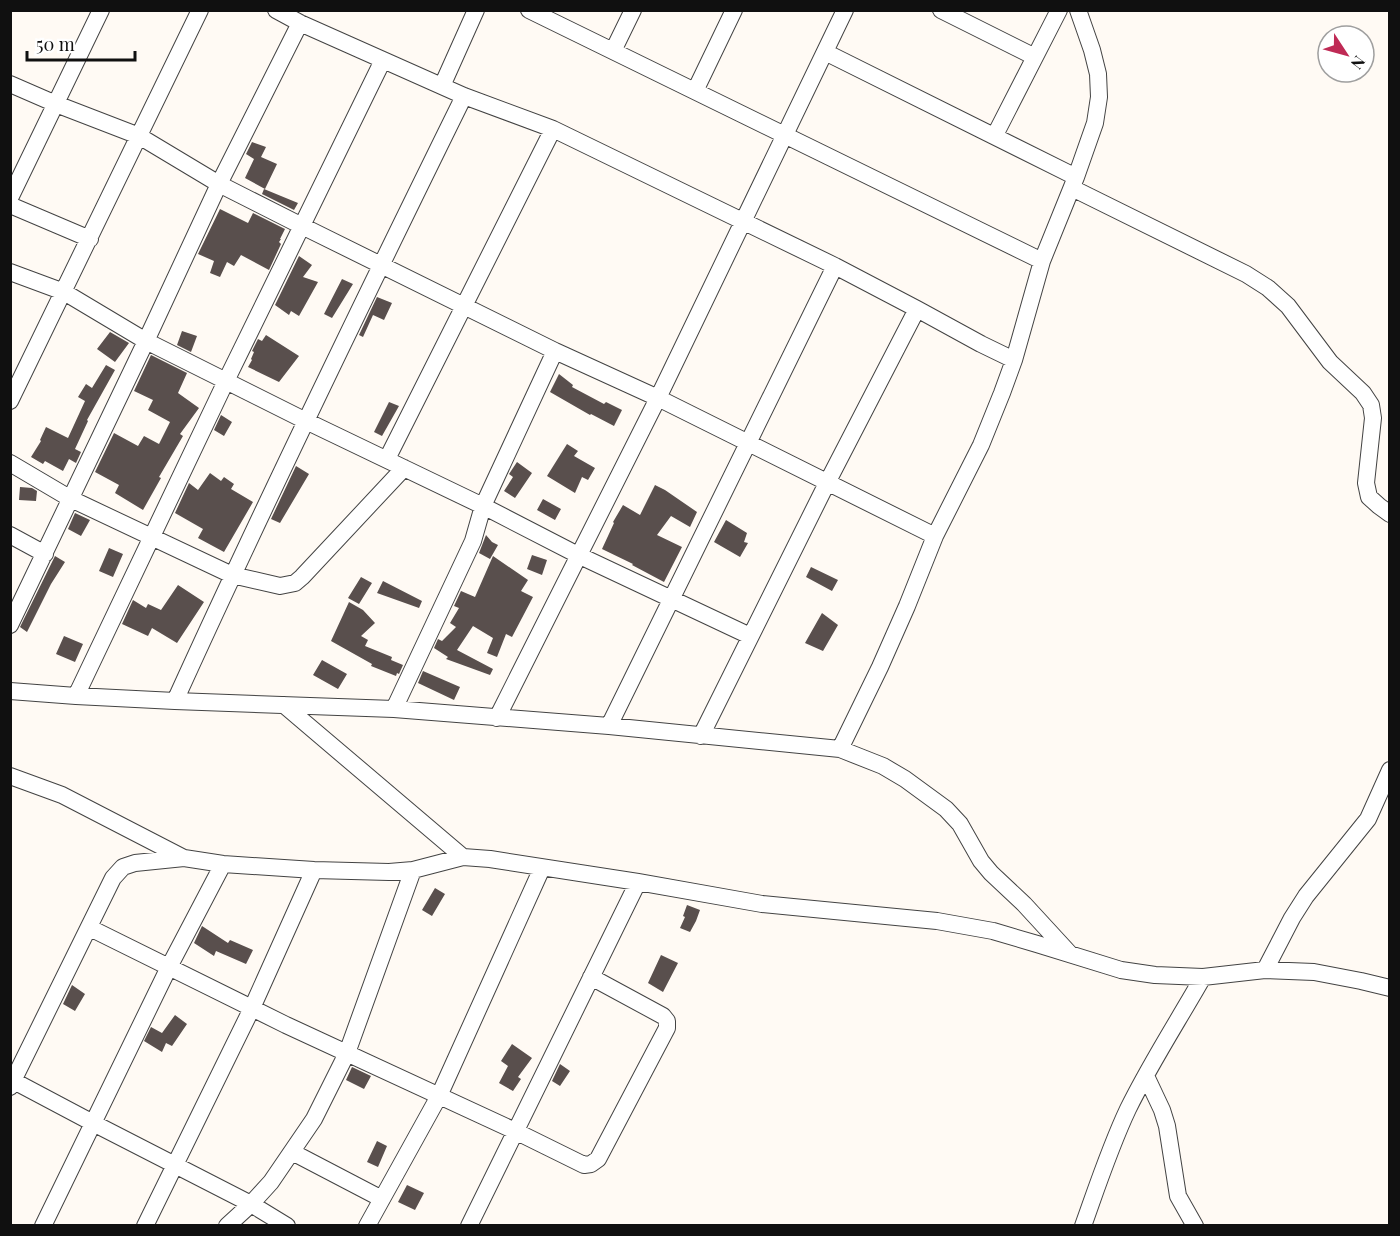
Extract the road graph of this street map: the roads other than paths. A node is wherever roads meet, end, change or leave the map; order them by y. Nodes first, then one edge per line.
1 (101, 10) edge
2 (200, 10) edge
3 (276, 10) edge
4 (476, 10) edge
5 (633, 10) edge
6 (734, 10) edge
7 (845, 10) edge
8 (941, 10) edge
9 (1059, 10) edge
10 (1078, 10) edge
11 (531, 11) edge
12 (958, 14) edge
13 (300, 23) junction
14 (613, 51) junction
15 (825, 52) junction
16 (1035, 57) junction
17 (383, 60) junction
18 (10, 84) edge
19 (442, 86) junction
20 (695, 91) junction
21 (464, 96) junction
22 (56, 105) junction
23 (553, 129) junction
24 (994, 135) junction
25 (139, 136) junction
26 (786, 136) junction
27 (1074, 183) junction
28 (219, 184) junction
29 (10, 198) edge
30 (10, 205) edge
31 (743, 221) junction
32 (302, 226) junction
33 (90, 239) junction
34 (1042, 261) junction
35 (381, 265) junction
36 (835, 266) junction
37 (10, 272) edge
38 (64, 292) junction
39 (464, 307) junction
40 (917, 309) junction
41 (146, 341) junction
42 (555, 351) junction
43 (1014, 360) junction
44 (226, 381) junction
45 (658, 398) junction
46 (10, 401) edge
47 (306, 421) junction
48 (747, 442) junction
49 (387, 459) junction
50 (10, 463) edge
51 (404, 468) junction
52 (827, 483) junction
53 (71, 499) junction
54 (483, 506) junction
55 (1389, 514) edge
56 (10, 535) edge
57 (152, 537) junction
58 (934, 537) junction
59 (45, 554) junction
60 (578, 555) junction
61 (232, 575) junction
62 (672, 599) junction
63 (10, 626) edge
64 (750, 636) junction
65 (10, 691) edge
66 (76, 696) junction
67 (175, 701) junction
68 (284, 705) junction
69 (394, 709) junction
70 (497, 718) junction
71 (609, 726) junction
72 (701, 736) junction
73 (840, 749) junction
74 (1389, 770) edge
75 (10, 776) edge
76 (463, 857) junction
77 (184, 858) junction
78 (223, 864) junction
79 (542, 867) junction
80 (314, 870) junction
81 (413, 870) junction
82 (638, 882) junction
83 (90, 928) junction
84 (1071, 954) junction
85 (169, 967) junction
86 (1265, 970) junction
87 (591, 977) junction
88 (1203, 977) junction
89 (1389, 988) edge
90 (252, 1008) junction
91 (347, 1053) junction
92 (1146, 1076) junction
93 (12, 1082) edge
94 (439, 1096) junction
95 (93, 1123) junction
96 (515, 1131) junction
97 (292, 1152) junction
98 (174, 1165) junction
99 (382, 1199) junction
100 (251, 1204) junction
101 (43, 1226) edge
102 (145, 1226) edge
103 (227, 1226) edge
104 (287, 1226) edge
105 (367, 1226) edge
106 (469, 1226) edge
107 (1083, 1226) edge
108 (1195, 1226) edge

1 - 22 street
2 - 25 street
3 - 13 street
4 - 19 street
5 - 14 street
6 - 20 street
7 - 15 street
8 - 12 street
9 - 16 street
10 - 27 street
11 - 14 street
12 - 16 street
13 - 17 street
13 - 28 street
14 - 20 street
15 - 24 street
15 - 26 street
16 - 24 street
17 - 19 street
17 - 32 street
18 - 22 street
19 - 21 street
20 - 26 street
21 - 23 street
21 - 35 street
22 - 25 street
22 - 29 street
23 - 31 street
23 - 39 street
24 - 27 street
25 - 28 street
25 - 33 street
26 - 31 street
26 - 34 street
27 - 34 street
27 - 55 street
28 - 32 street
28 - 41 street
30 - 33 street
31 - 36 street
31 - 45 street
32 - 35 street
32 - 44 street
33 - 38 street
34 - 43 street
35 - 39 street
35 - 47 street
36 - 40 street
36 - 48 street
37 - 38 street
38 - 41 street
38 - 46 street
39 - 42 street
39 - 49 street
40 - 43 street
40 - 52 street
41 - 44 street
41 - 53 street
42 - 45 street
42 - 54 street
43 - 58 street
44 - 47 street
44 - 57 street
45 - 48 street
45 - 60 street
47 - 49 street
47 - 61 street
48 - 52 street
48 - 62 street
49 - 51 street
50 - 53 street
51 - 54 street
51 - 61 street
52 - 58 street
52 - 64 street
53 - 57 street
53 - 59 street
54 - 60 street
54 - 69 street
56 - 59 street
57 - 61 street
57 - 66 street
58 - 73 street
59 - 63 street
60 - 62 street
60 - 70 street
61 - 67 street
62 - 64 street
62 - 71 street
64 - 72 street
65 - 66 street
66 - 67 street
67 - 68 street
68 - 69 street
68 - 76 street
69 - 70 street
70 - 71 street
71 - 72 street
72 - 73 street
73 - 84 street
74 - 86 street
75 - 77 street
76 - 79 street
76 - 81 street
77 - 78 street
77 - 83 street
78 - 80 street
78 - 85 street
79 - 82 street
79 - 94 street
80 - 81 street
80 - 90 street
81 - 91 street
82 - 84 street
82 - 87 street
83 - 85 street
83 - 93 street
84 - 88 street
85 - 90 street
85 - 95 street
86 - 88 street
86 - 89 street
87 - 96 street
87 - 96 street
88 - 92 street
90 - 91 street
90 - 98 street
91 - 94 street
91 - 97 street
92 - 107 street
92 - 108 street
93 - 95 street
94 - 96 street
94 - 99 street
95 - 98 street
95 - 101 street
96 - 106 street
97 - 99 street
97 - 100 street
98 - 100 street
98 - 102 street
99 - 105 street
100 - 103 street
100 - 104 street

